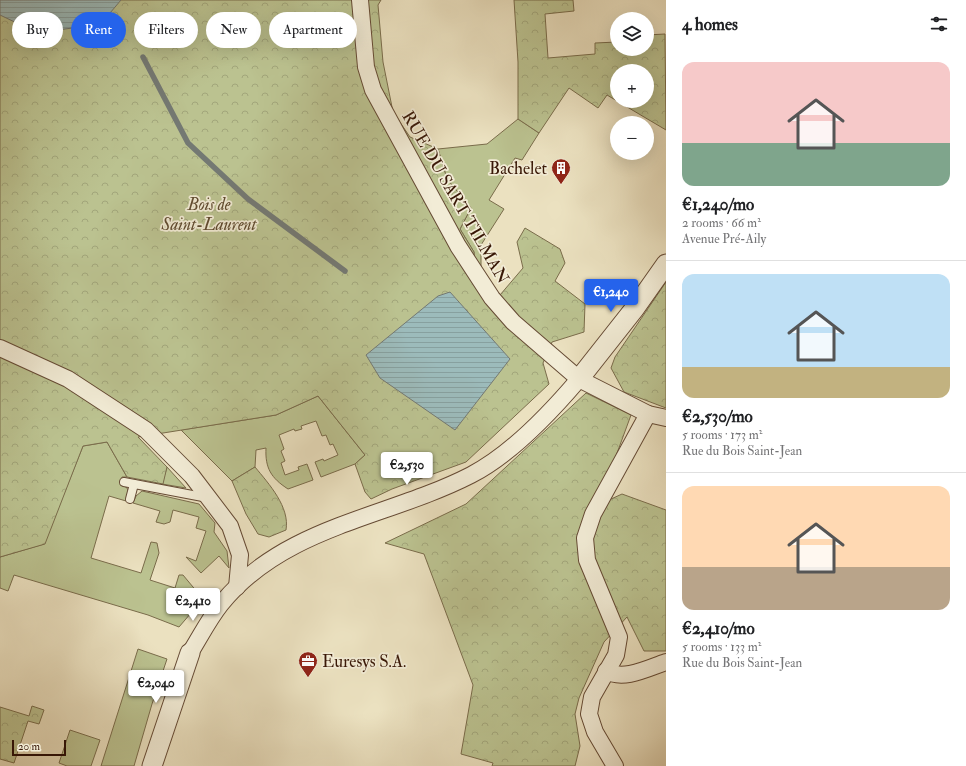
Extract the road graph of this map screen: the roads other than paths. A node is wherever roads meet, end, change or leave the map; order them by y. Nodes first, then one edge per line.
1 (360, 0) edge
2 (666, 264) edge
3 (0, 348) edge
4 (579, 379) junction
5 (648, 414) junction
6 (666, 418) edge
7 (124, 482) dead end
8 (134, 484) junction
9 (209, 498) junction
10 (130, 499) dead end
11 (237, 587) junction
12 (190, 653) joint
13 (666, 662) edge
14 (606, 672) junction
15 (152, 766) edge
16 (615, 766) edge

1 - 4 street, RUE DU SART TILMAN
2 - 4 street
3 - 9 street
4 - 5 street, RUE DU SART TILMAN
4 - 11 street
5 - 6 street, RUE DU SART TILMAN
5 - 14 street
7 - 8 lane
8 - 9 lane
8 - 10 lane
9 - 11 street
11 - 12 street
12 - 15 street
13 - 14 street
14 - 16 street

